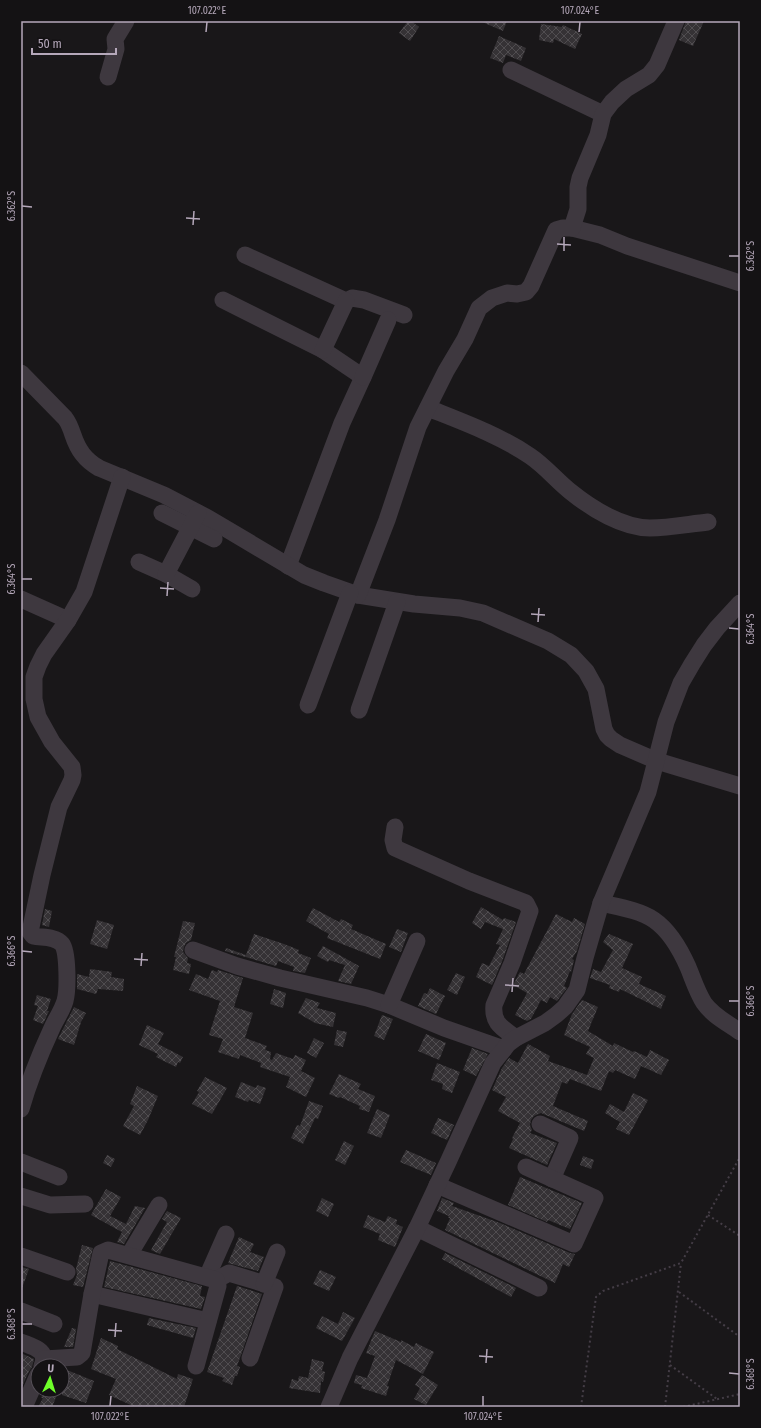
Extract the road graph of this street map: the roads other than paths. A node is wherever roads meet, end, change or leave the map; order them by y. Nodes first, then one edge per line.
1 (126, 21) edge
2 (676, 21) edge
3 (511, 70) dead end
4 (108, 76) dead end
5 (604, 114) junction
6 (572, 228) junction
7 (245, 254) dead end
8 (740, 284) edge
9 (223, 300) dead end
10 (346, 301) junction
11 (404, 315) dead end
12 (388, 320) dead end
13 (323, 350) junction
14 (21, 373) edge
15 (363, 377) junction
16 (428, 408) junction
17 (122, 477) junction
18 (162, 513) dead end
19 (194, 520) junction
20 (708, 522) dead end
21 (214, 539) dead end
22 (139, 562) dead end
23 (288, 566) junction
24 (166, 574) junction
25 (192, 589) dead end
26 (354, 594) junction
27 (21, 599) edge
28 (397, 602) junction
29 (740, 604) edge
30 (68, 620) junction
31 (308, 705) dead end
32 (359, 710) dead end
33 (657, 761) junction
34 (740, 786) edge
35 (395, 827) dead end
36 (601, 903) junction
37 (417, 941) dead end
38 (193, 950) dead end
39 (389, 1005) junction
40 (740, 1032) edge
41 (510, 1043) junction
42 (21, 1109) edge
43 (540, 1124) dead end
44 (21, 1162) edge
45 (526, 1167) dead end
46 (59, 1176) dead end
47 (552, 1179) junction
48 (438, 1185) junction
49 (21, 1196) edge
50 (84, 1204) dead end
51 (159, 1205) dead end
52 (417, 1228) junction
53 (226, 1234) dead end
54 (277, 1252) dead end
55 (129, 1255) junction
56 (21, 1256) edge
57 (67, 1272) dead end
58 (212, 1279) junction
59 (264, 1284) junction
60 (539, 1288) dead end
61 (92, 1294) junction
62 (21, 1311) edge
63 (208, 1321) junction
64 (54, 1324) dead end
65 (21, 1342) edge
66 (43, 1358) edge
67 (70, 1358) edge
68 (250, 1358) dead end
69 (196, 1366) dead end
70 (30, 1393) edge
71 (24, 1407) edge
72 (329, 1407) edge

1 - 4 street
2 - 5 street
3 - 5 street
5 - 6 street
6 - 8 street
6 - 16 street
7 - 10 street
9 - 13 street
10 - 11 street
10 - 13 street
12 - 15 street
13 - 15 street
14 - 17 street
15 - 23 street
16 - 20 street
16 - 26 street
17 - 19 street
17 - 30 street
18 - 19 street
19 - 21 street
19 - 23 street
19 - 24 street
22 - 24 street
23 - 26 street
24 - 25 street
26 - 28 street
26 - 31 street
27 - 30 street
28 - 32 street
28 - 33 street
29 - 33 street
30 - 42 street
33 - 34 street
33 - 36 street
35 - 41 street
36 - 40 street
36 - 41 street
37 - 39 street
38 - 39 street
39 - 41 street
41 - 48 street
43 - 47 street
44 - 46 street
45 - 47 street
47 - 48 street
48 - 52 street
49 - 50 street
51 - 55 street
52 - 60 street
52 - 72 street
53 - 58 street
54 - 59 street
55 - 58 street
55 - 61 street
56 - 57 street
58 - 59 street
58 - 63 street
59 - 68 street
61 - 63 street
61 - 67 street
62 - 64 street
63 - 69 street
65 - 66 street
70 - 71 street

